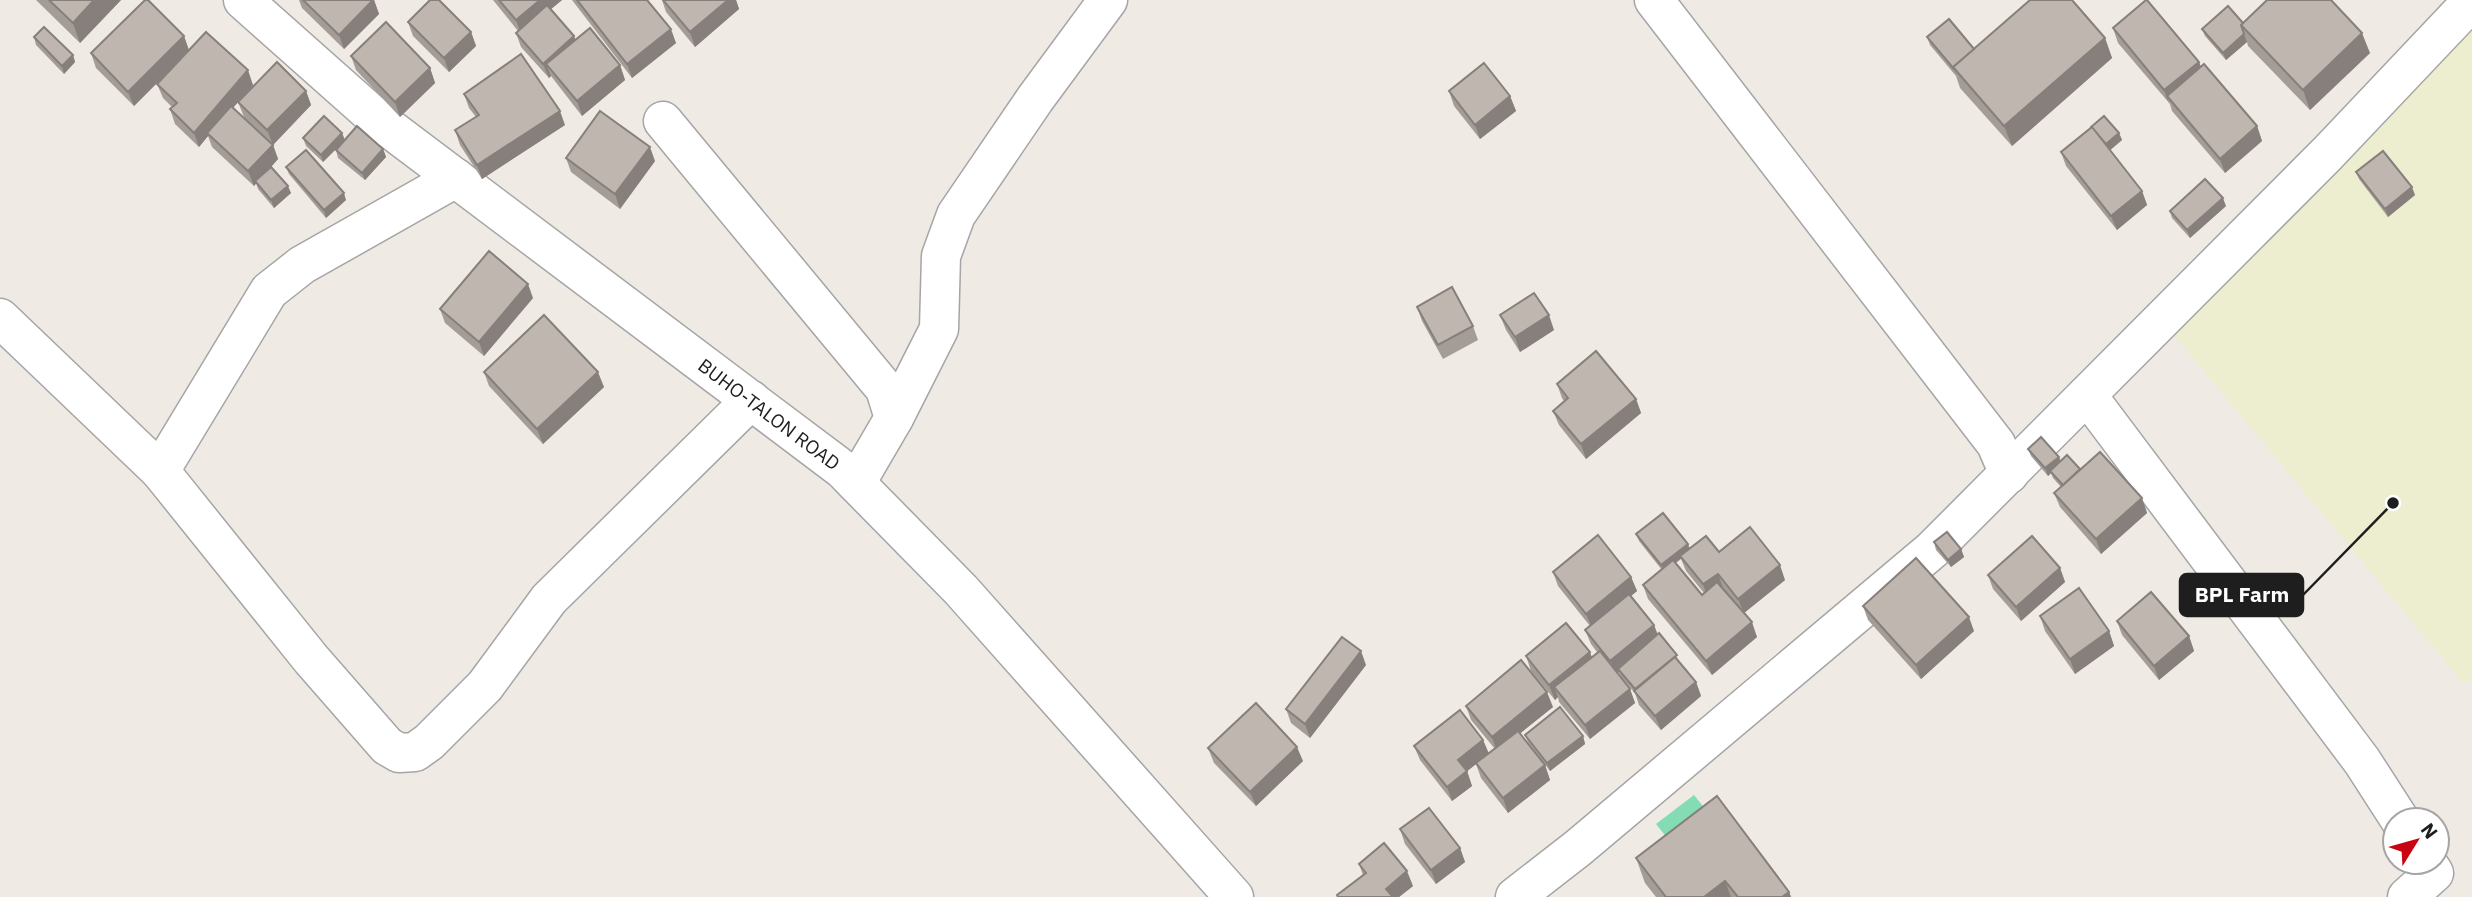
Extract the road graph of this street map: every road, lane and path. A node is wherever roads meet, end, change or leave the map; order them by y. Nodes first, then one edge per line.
1 (243, 0) edge
2 (1108, 0) edge
3 (1654, 0) edge
4 (2472, 1) edge
5 (663, 121) dead end
6 (456, 178) junction
7 (0, 318) edge
8 (2087, 395) junction
9 (751, 400) junction
10 (894, 418) junction
11 (160, 471) junction
12 (2009, 474) junction
13 (856, 483) junction
14 (2391, 806) edge
15 (2431, 876) edge
16 (1234, 897) edge
17 (1515, 897) edge
18 (2407, 897) edge

1 - 6 street, BUHO-TALON ROAD
2 - 10 street
3 - 12 street
4 - 8 street
5 - 10 street
6 - 9 street, BUHO-TALON ROAD
6 - 11 street
7 - 11 street
8 - 12 street
8 - 14 street
9 - 11 street
9 - 13 street, BUHO-TALON ROAD
10 - 13 street
12 - 17 street
13 - 16 street, BUHO-TALON ROAD
15 - 18 street

